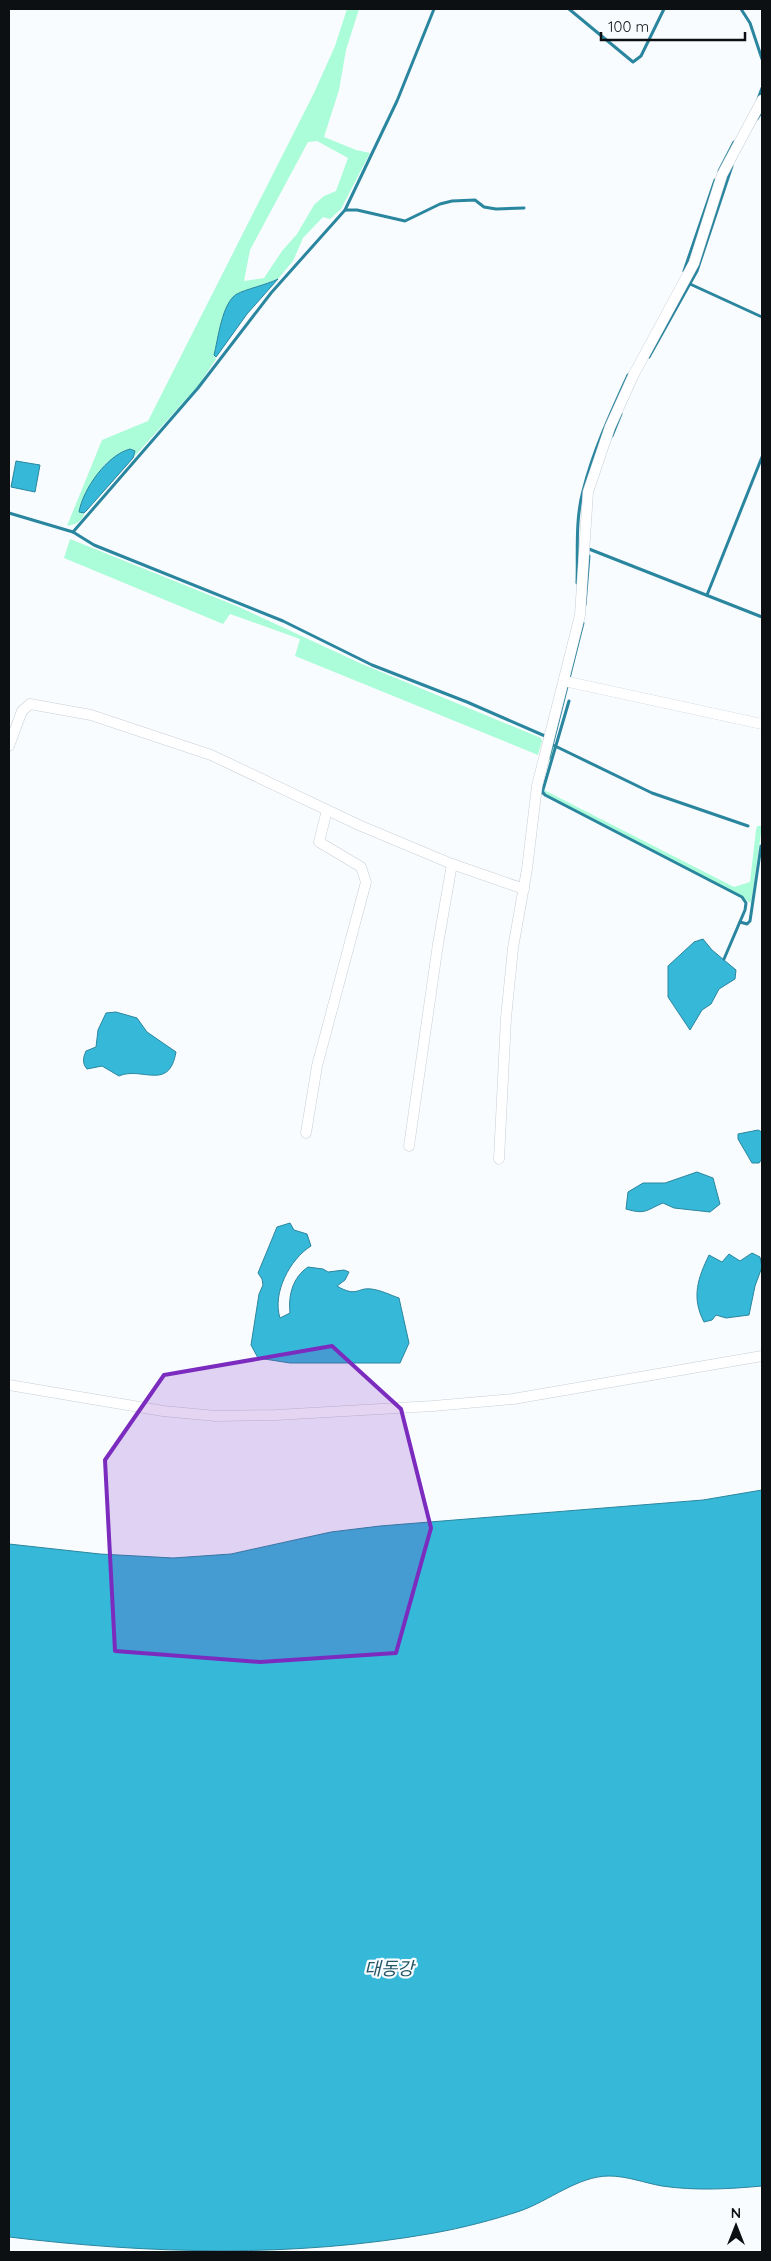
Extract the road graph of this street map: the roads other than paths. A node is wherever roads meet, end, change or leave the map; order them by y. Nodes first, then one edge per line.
1 (762, 100) edge
2 (564, 681) junction
3 (762, 724) edge
4 (9, 746) edge
5 (327, 810) junction
6 (452, 864) junction
7 (524, 889) junction
8 (306, 1133) dead end
9 (409, 1146) dead end
10 (499, 1159) dead end
11 (762, 1356) edge
12 (9, 1385) edge

1 - 2 street
2 - 3 street
2 - 7 street
4 - 5 street
5 - 6 street
5 - 8 street
6 - 7 street
6 - 9 street
7 - 10 street
11 - 12 street

